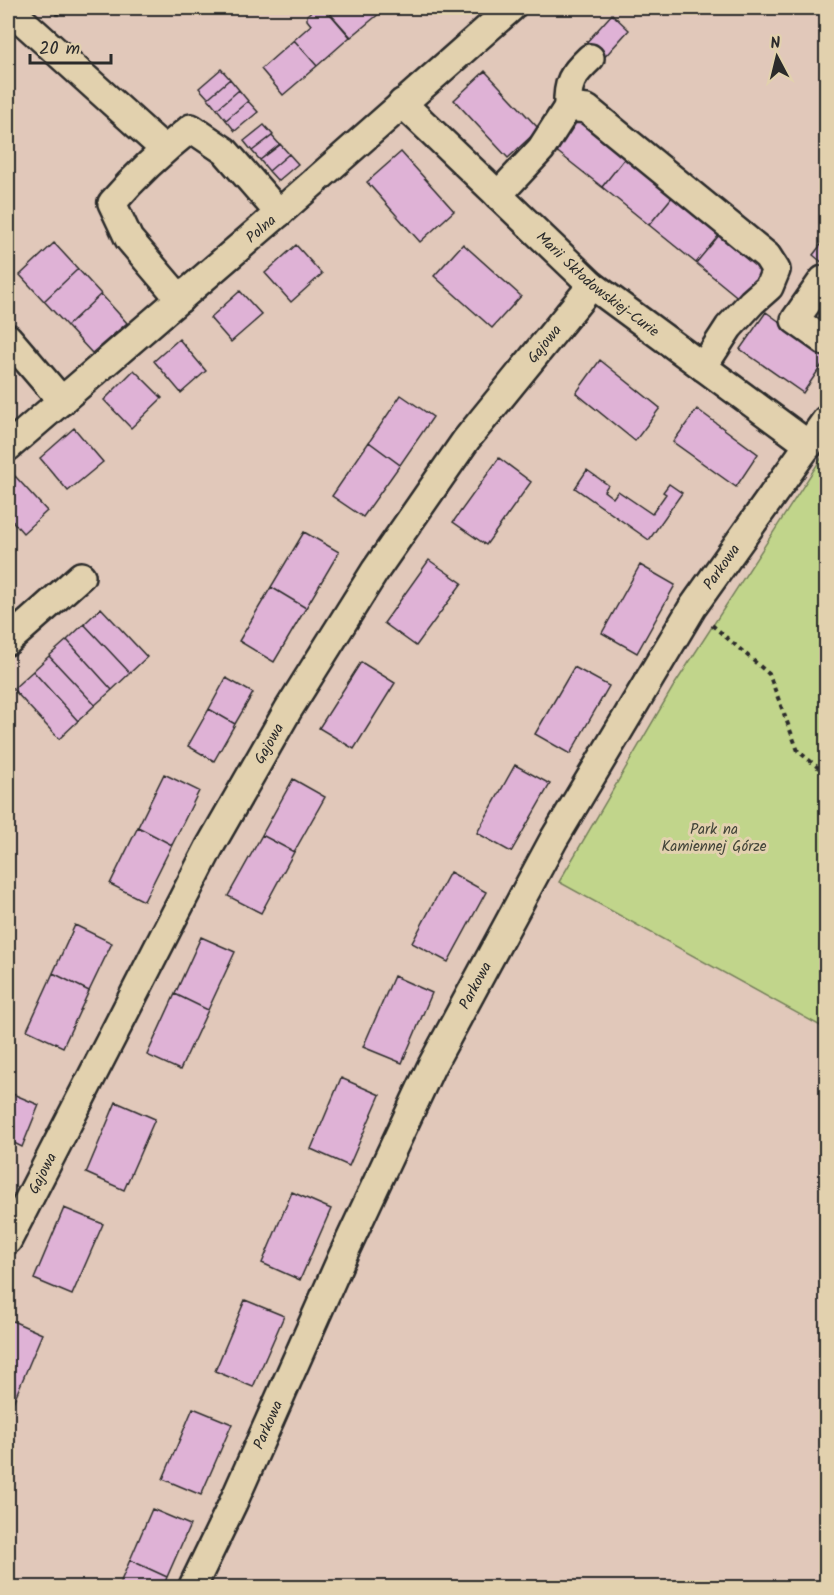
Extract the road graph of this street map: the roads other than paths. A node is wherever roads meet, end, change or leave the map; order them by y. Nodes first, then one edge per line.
1 (8, 8) edge
2 (512, 8) edge
3 (591, 58) dead end
4 (402, 103) junction
5 (568, 107) junction
6 (164, 149) junction
7 (498, 195) junction
8 (279, 213) junction
9 (823, 280) dead end
10 (592, 285) junction
11 (180, 299) junction
12 (8, 338) edge
13 (826, 342) edge
14 (704, 367) junction
15 (62, 401) junction
16 (826, 420) edge
17 (809, 445) junction
18 (8, 447) edge
19 (81, 576) dead end
20 (8, 641) edge
21 (8, 1240) edge
22 (192, 1587) edge

1 - 6 street
2 - 4 street, Polna
3 - 5 street
4 - 7 street, Marii Skłodowskiej-Curie
4 - 8 street, Polna
5 - 7 street
5 - 14 street
6 - 8 street
6 - 11 street
7 - 10 street, Marii Skłodowskiej-Curie
8 - 11 street, Polna
9 - 13 street
10 - 14 street, Marii Skłodowskiej-Curie
10 - 21 street, Gajowa
11 - 15 street, Polna
12 - 15 street
14 - 17 street, Marii Skłodowskiej-Curie
15 - 18 street, Polna
16 - 17 street, Parkowa
17 - 22 street, Parkowa
19 - 20 street

